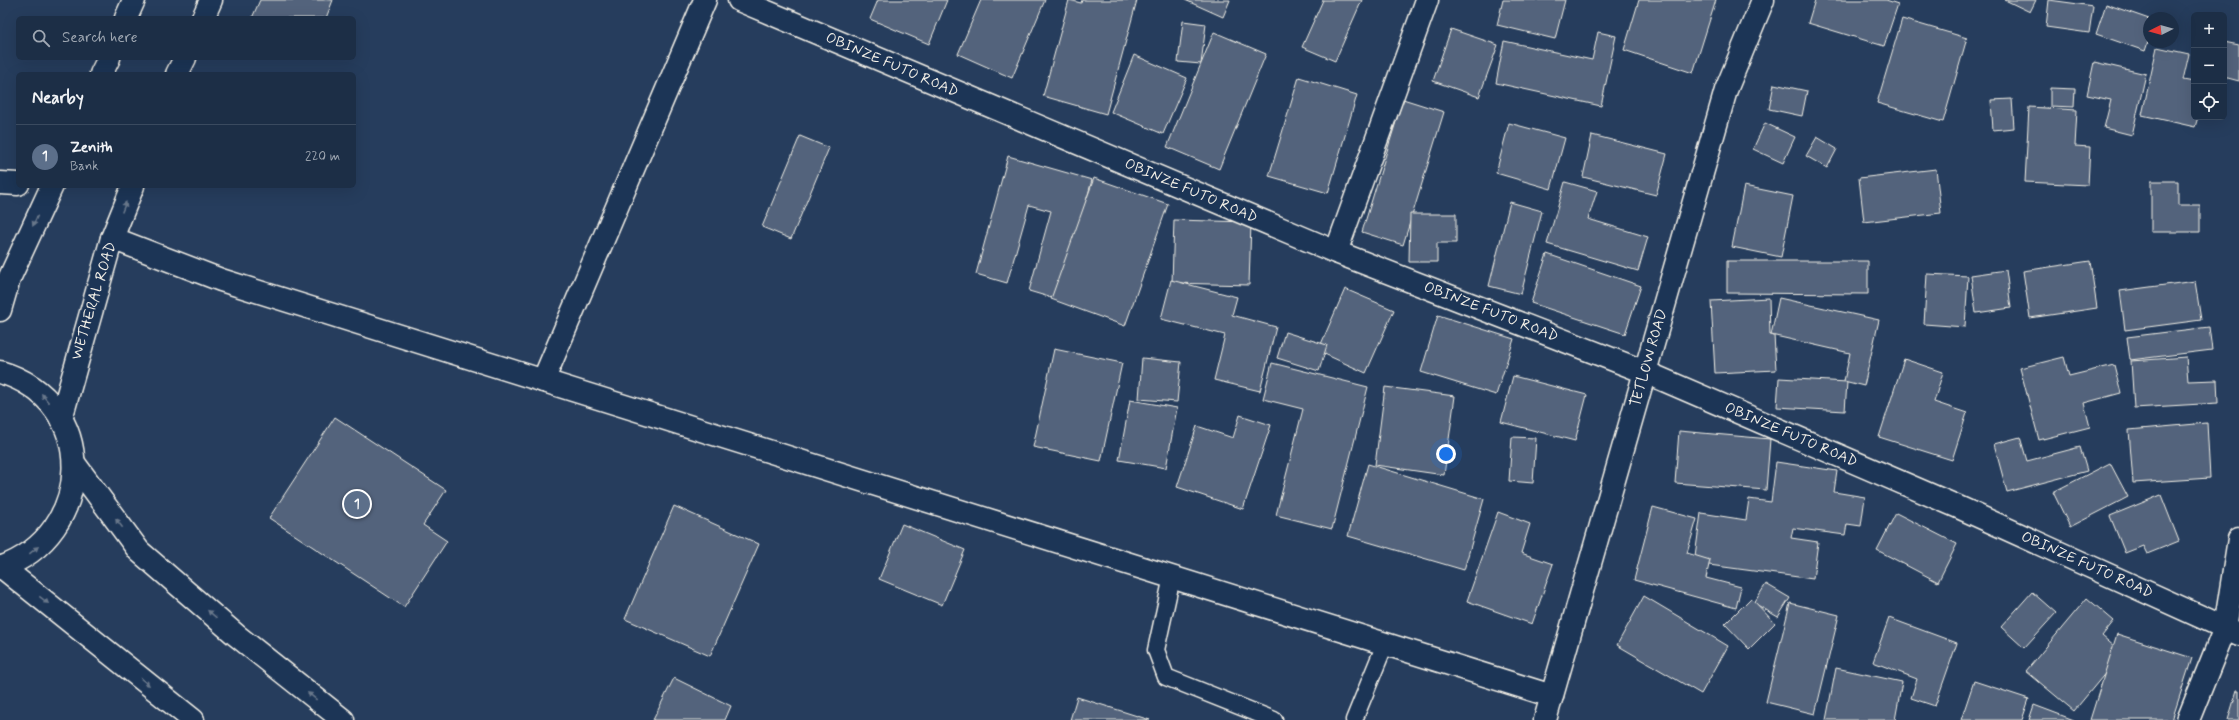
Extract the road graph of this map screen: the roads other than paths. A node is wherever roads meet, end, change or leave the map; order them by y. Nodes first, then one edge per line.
1 (134, 0) edge
2 (211, 0) edge
3 (704, 0) edge
4 (739, 0) edge
5 (1427, 0) edge
6 (1762, 0) edge
7 (127, 16) edge
8 (204, 16) edge
9 (108, 60) edge
10 (184, 60) edge
11 (103, 72) edge
12 (179, 72) edge
13 (0, 183) edge
14 (16, 184) edge
15 (51, 188) edge
16 (132, 188) edge
17 (112, 238) junction
18 (1336, 252) junction
19 (0, 310) edge
20 (0, 372) edge
21 (1645, 372) junction
22 (543, 381) junction
23 (61, 419) junction
24 (74, 463) junction
25 (2239, 539) edge
26 (1, 568) edge
27 (1172, 577) junction
28 (2232, 631) edge
29 (1385, 644) junction
30 (1552, 696) junction
31 (193, 720) edge
32 (343, 720) edge
33 (1274, 720) edge
34 (1354, 720) edge
35 (1545, 720) edge
36 (2188, 720) edge

1 - 7 street
2 - 8 street
3 - 22 street
4 - 18 street, OBINZE FUTO ROAD
5 - 18 street
6 - 21 street, TETLOW ROAD
9 - 11 street
10 - 12 street
13 - 14 street
15 -> 19 street
17 -> 16 street, WETHERAL ROAD
17 - 22 street
17 - 23 street, WETHERAL ROAD
18 - 21 street, OBINZE FUTO ROAD
23 -> 20 street
21 - 28 street, OBINZE FUTO ROAD
21 - 30 street, TETLOW ROAD
22 - 27 street
23 - 24 street
26 -> 24 street
32 -> 24 street
25 - 28 street
26 -> 31 street
27 - 29 street
27 - 33 lane
28 - 36 street
29 - 30 street
29 - 34 lane
30 - 35 street, TETLOW ROAD

